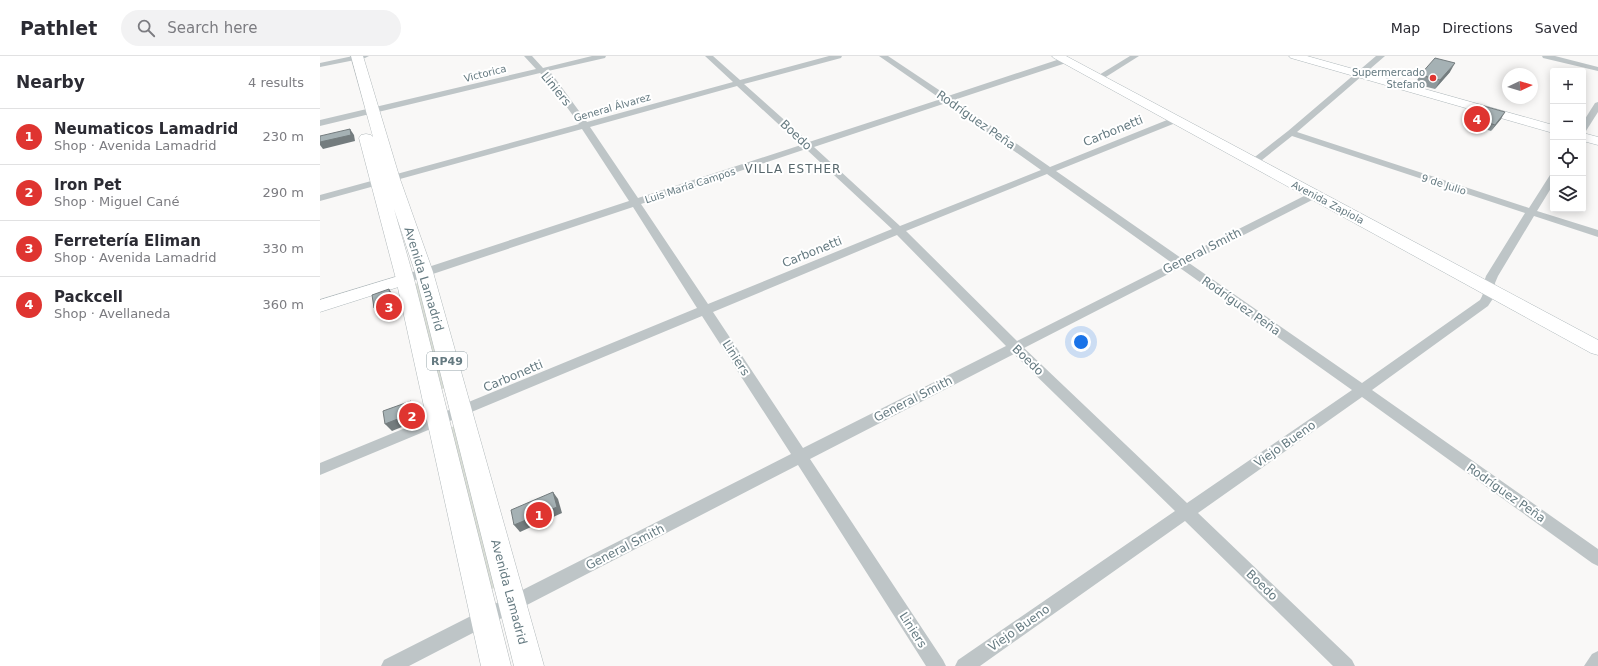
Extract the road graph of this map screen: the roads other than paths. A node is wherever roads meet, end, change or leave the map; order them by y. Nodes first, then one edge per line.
1 (528, 56) edge
2 (602, 56) edge
3 (709, 56) edge
4 (838, 56) edge
5 (882, 56) edge
6 (1135, 56) edge
7 (1294, 56) edge
8 (1381, 56) edge
9 (1546, 56) edge
10 (354, 57) edge
11 (1062, 58) edge
12 (320, 65) edge
13 (1598, 69) edge
14 (541, 70) junction
15 (1360, 74) junction
16 (1098, 78) junction
17 (739, 83) junction
18 (948, 100) junction
19 (1598, 104) edge
20 (367, 112) junction
21 (1175, 120) junction
22 (320, 123) edge
23 (1586, 124) edge
24 (585, 126) junction
25 (1550, 127) edge
26 (1291, 133) junction
27 (1586, 138) edge
28 (1598, 141) edge
29 (808, 146) junction
30 (1254, 162) junction
31 (1049, 171) junction
32 (385, 181) junction
33 (1550, 182) edge
34 (1314, 195) junction
35 (320, 198) edge
36 (636, 202) junction
37 (1532, 212) junction
38 (899, 230) junction
39 (1598, 234) edge
40 (1180, 262) junction
41 (424, 272) junction
42 (404, 279) junction
43 (1490, 289) junction
44 (320, 306) edge
45 (705, 310) junction
46 (1015, 347) junction
47 (1598, 348) edge
48 (1362, 390) junction
49 (460, 412) junction
50 (438, 421) junction
51 (800, 457) junction
52 (320, 469) edge
53 (1186, 512) junction
54 (1598, 558) edge
55 (513, 604) junction
56 (485, 618) junction
57 (1598, 660) edge
58 (390, 666) edge
59 (496, 666) edge
60 (530, 666) edge
61 (937, 666) edge
62 (964, 666) edge
63 (1346, 666) edge
64 (1593, 666) edge

1 - 14 street, Liniers
2 - 14 street, Victorica
3 - 17 street, Boedo
4 - 17 street, General Álvarez
5 - 18 street, Rodríguez Peña
6 - 16 street
7 - 15 main road
8 - 15 street
9 - 13 street
10 - 12 street
10 - 20 main road, Avenida Lamadrid / RP49
11 - 16 main road, Avenida Zapiola
11 - 18 street, Luis María Campos
14 - 20 street, Victorica
14 - 24 street, Liniers
15 - 25 main road
15 - 26 street
16 - 21 main road, Avenida Zapiola
17 - 24 street, General Álvarez
17 - 29 street, Boedo
18 - 29 street, Luis María Campos
18 - 31 street, Rodríguez Peña
19 - 23 street
20 - 22 street, Victorica
20 - 32 main road, Avenida Lamadrid / RP49
21 - 30 main road, Avenida Zapiola
21 - 31 street, Carbonetti
24 - 32 street, General Álvarez
24 - 36 street, Liniers
26 - 30 street
26 - 37 street, 9 de Julio
27 - 28 main road
29 - 36 street, Luis María Campos
29 - 38 street, Boedo
30 - 34 main road, Avenida Zapiola
31 - 38 street, Carbonetti
31 - 40 street, Rodríguez Peña
32 - 35 street, General Álvarez
32 - 41 main road, Avenida Lamadrid / RP49
32 - 42 main road, Avenida Lamadrid / RP49
33 - 37 street, Viejo Bueno
34 - 40 street, General Smith
34 - 43 main road, Avenida Zapiola
36 - 41 street, Luis María Campos
36 - 45 street, Liniers
37 - 39 street, 9 de Julio
37 - 43 street, Viejo Bueno
38 - 45 street, Carbonetti
38 - 46 street, Boedo
40 - 46 street, General Smith
40 - 48 street, Rodríguez Peña
41 - 42 street, Luis María Campos
41 - 49 main road, Avenida Lamadrid / RP49
42 - 44 main road
42 - 50 main road, Avenida Lamadrid / RP49
43 - 47 main road, Avenida Zapiola
43 - 48 street, Viejo Bueno
45 - 49 street, Carbonetti
45 - 51 street, Liniers
46 - 51 street, General Smith
46 - 53 street, Boedo
48 - 53 street, Viejo Bueno
48 - 54 street, Rodríguez Peña
49 - 50 street, Carbonetti
49 - 55 main road, Avenida Lamadrid / RP49
50 - 52 street, Carbonetti
50 - 56 main road, Avenida Lamadrid / RP49
51 - 55 street, General Smith
51 - 61 street, Liniers
53 - 62 street, Viejo Bueno
53 - 63 street, Boedo
55 - 56 street, General Smith
55 - 60 main road, Avenida Lamadrid / RP49
56 - 58 street, General Smith
56 - 59 main road, Avenida Lamadrid / RP49
57 - 64 street

